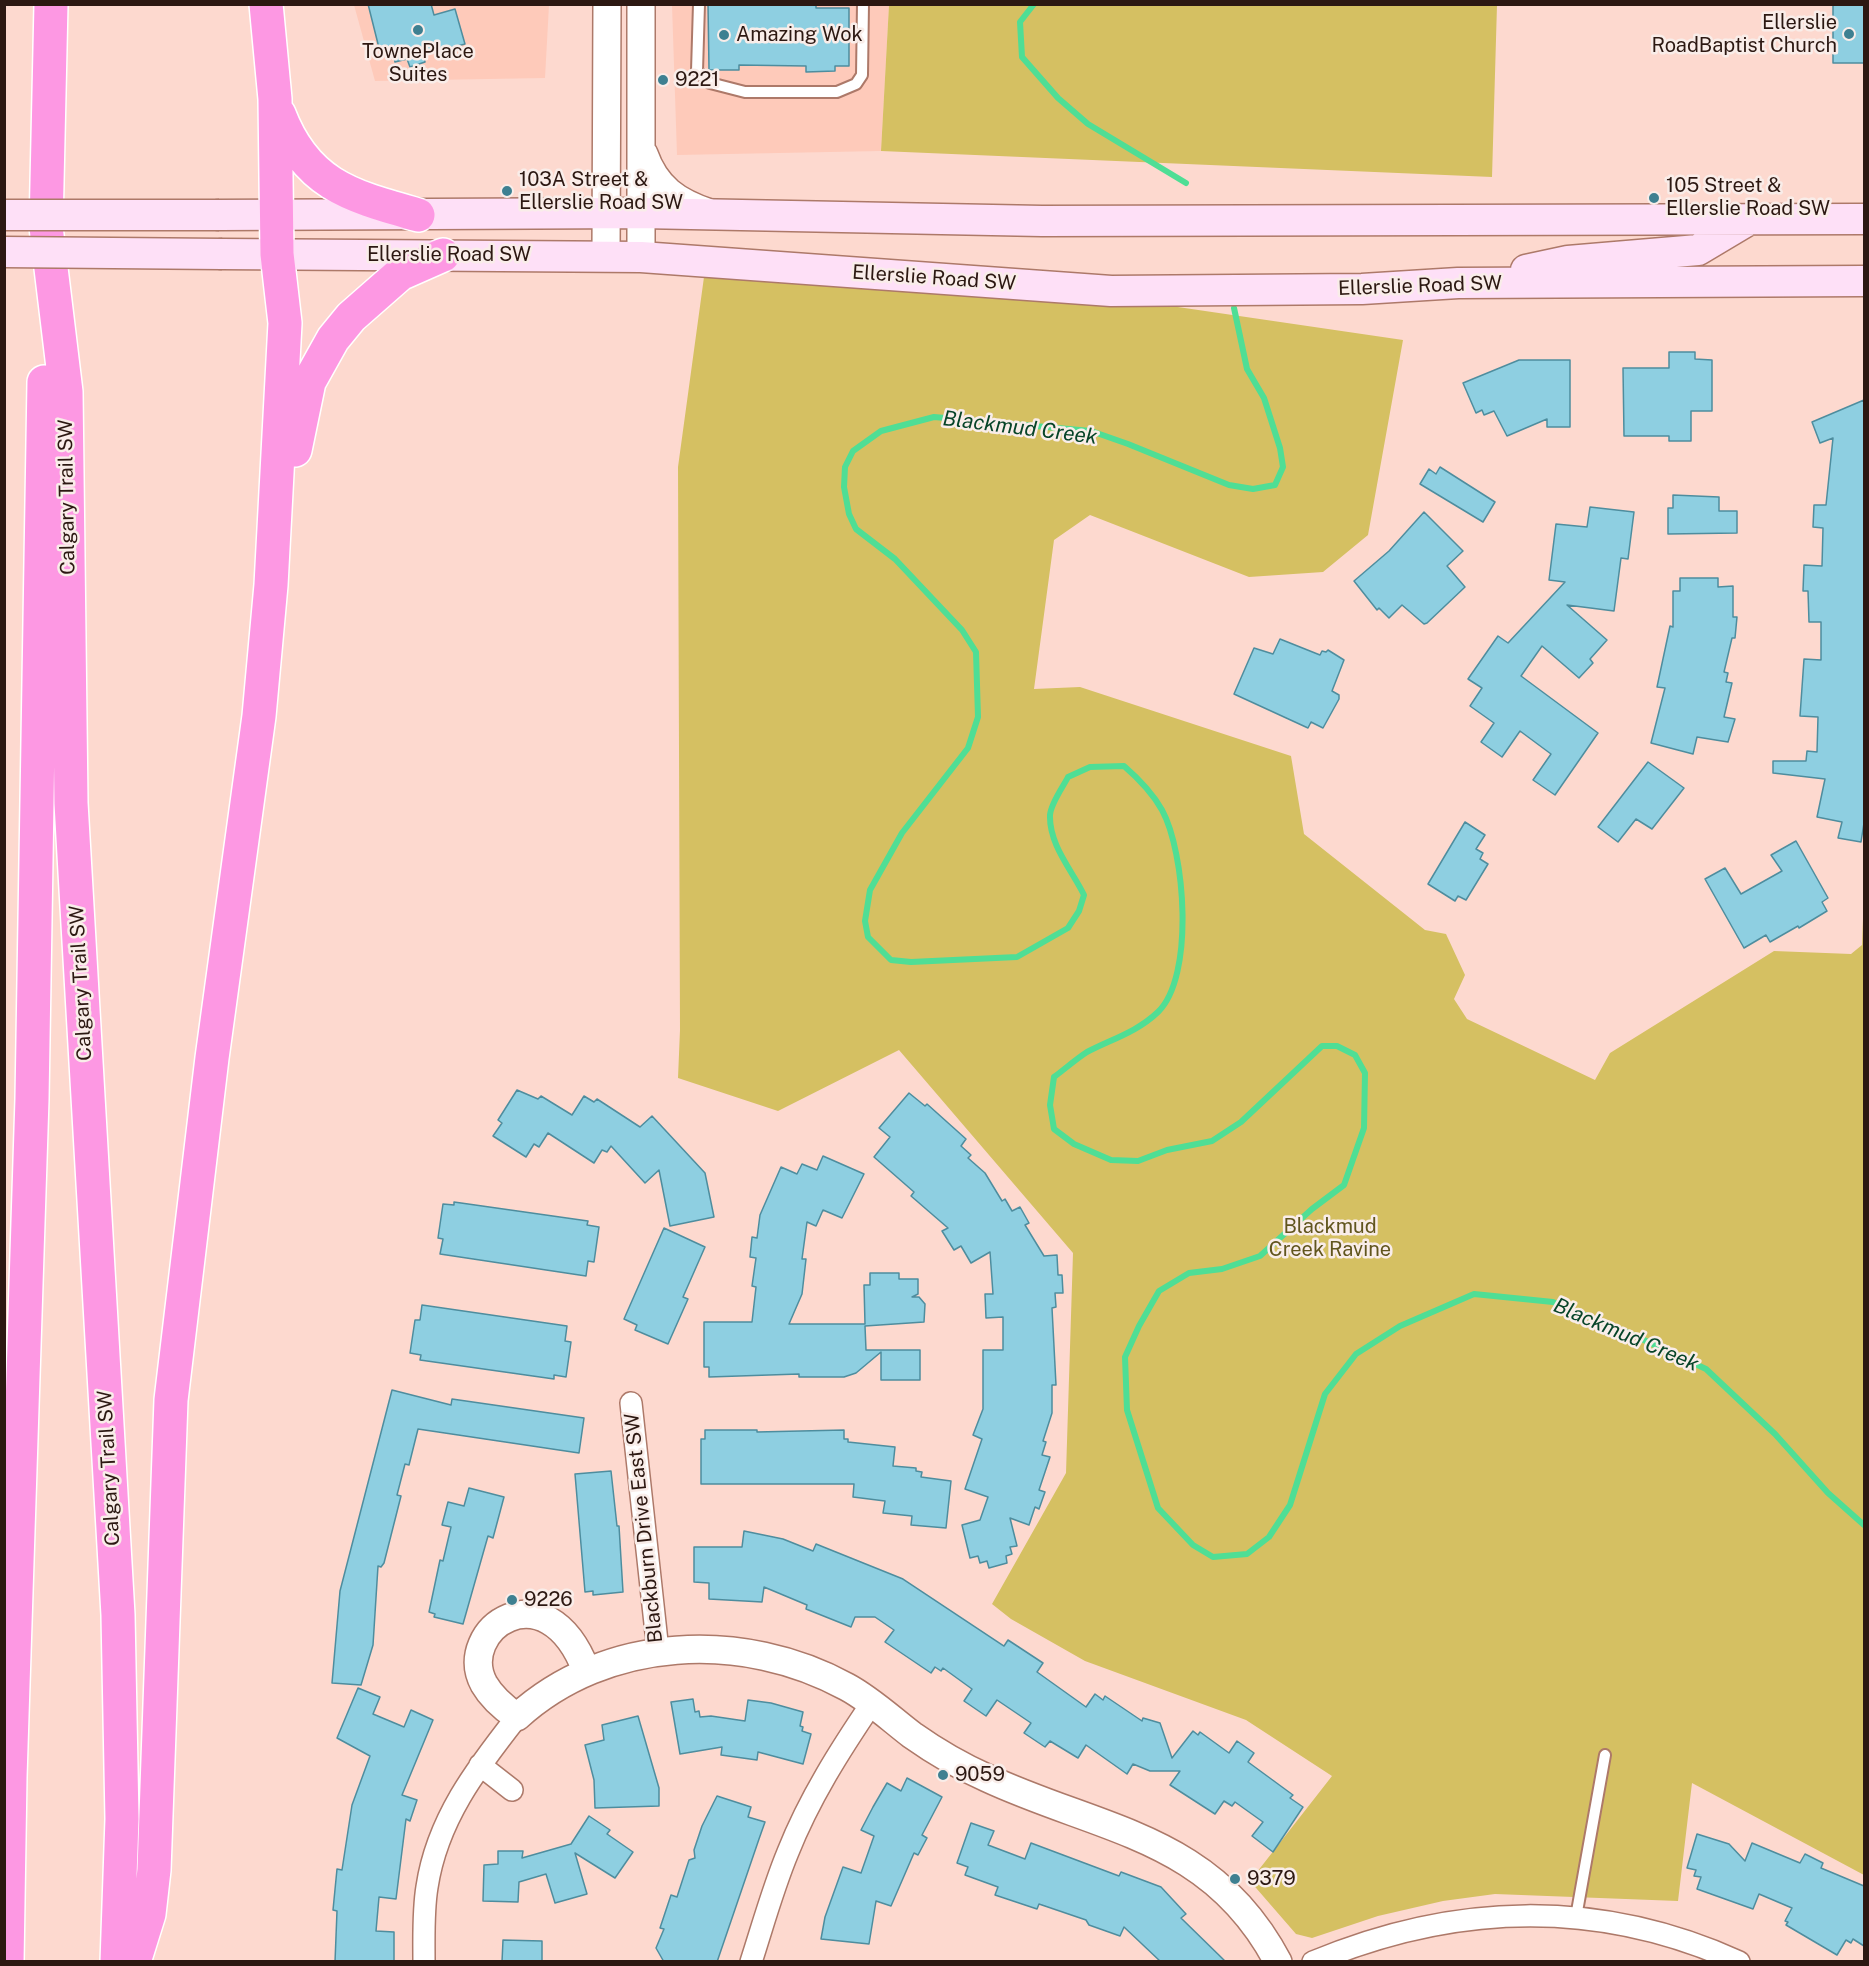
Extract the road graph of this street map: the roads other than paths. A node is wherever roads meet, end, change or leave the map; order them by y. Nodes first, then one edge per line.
1 (51, 4) edge
2 (266, 4) edge
3 (607, 4) edge
4 (641, 4) edge
5 (699, 4) edge
6 (862, 4) edge
7 (275, 99) junction
8 (642, 147) junction
9 (608, 213) junction
10 (641, 213) junction
11 (4, 214) edge
12 (711, 214) junction
13 (277, 215) junction
14 (418, 215) junction
15 (1750, 219) junction
16 (1864, 219) edge
17 (46, 227) junction
18 (4, 252) edge
19 (278, 254) junction
20 (443, 255) junction
21 (606, 256) junction
22 (641, 256) junction
23 (1864, 281) edge
24 (1458, 283) junction
25 (272, 585) junction
26 (631, 1403) dead end
27 (658, 1652) junction
28 (586, 1670) junction
29 (872, 1703) junction
30 (517, 1717) junction
31 (1605, 1755) dead end
32 (480, 1766) junction
33 (512, 1790) dead end
34 (1576, 1917) junction
35 (7, 1962) edge
36 (117, 1962) edge
37 (134, 1962) edge
38 (424, 1962) edge
39 (751, 1962) edge
40 (1278, 1962) edge
41 (1313, 1962) edge
42 (1739, 1962) edge

1 - 17 highway, Calgary Trail SW
2 - 7 highway
3 - 9 street
4 - 8 street
5 - 6 lane
7 - 13 highway
7 - 14 highway
8 - 10 street
8 - 12 street
9 - 10 main road, Ellerslie Road SW
9 - 14 main road, Ellerslie Road SW
9 - 21 street
10 - 12 main road, Ellerslie Road SW
10 - 22 street
11 - 13 main road, Ellerslie Road SW, bridge
12 - 15 main road, Ellerslie Road SW
13 - 14 main road, Ellerslie Road SW
13 - 19 highway
15 - 16 main road, Ellerslie Road SW
15 - 24 main road
17 - 35 highway
17 - 36 highway, Calgary Trail SW
18 - 19 main road, Ellerslie Road SW, bridge
19 - 20 main road, Ellerslie Road SW
19 - 25 highway
20 - 21 main road, Ellerslie Road SW
20 - 25 highway
21 - 22 main road, Ellerslie Road SW
22 - 24 main road, Ellerslie Road SW
23 - 24 main road, Ellerslie Road SW
25 - 37 highway
26 - 27 street, Blackburn Drive East SW
27 - 28 street, Blackburn Drive East SW
27 - 29 street
28 - 30 street, Blackburn Drive East SW
28 - 30 street
29 - 39 street
29 - 40 street
30 - 32 street, Blackburn Drive East SW
31 - 34 lane
32 - 33 street
32 - 38 street, Blackburn Drive East SW
34 - 41 street
34 - 42 street

